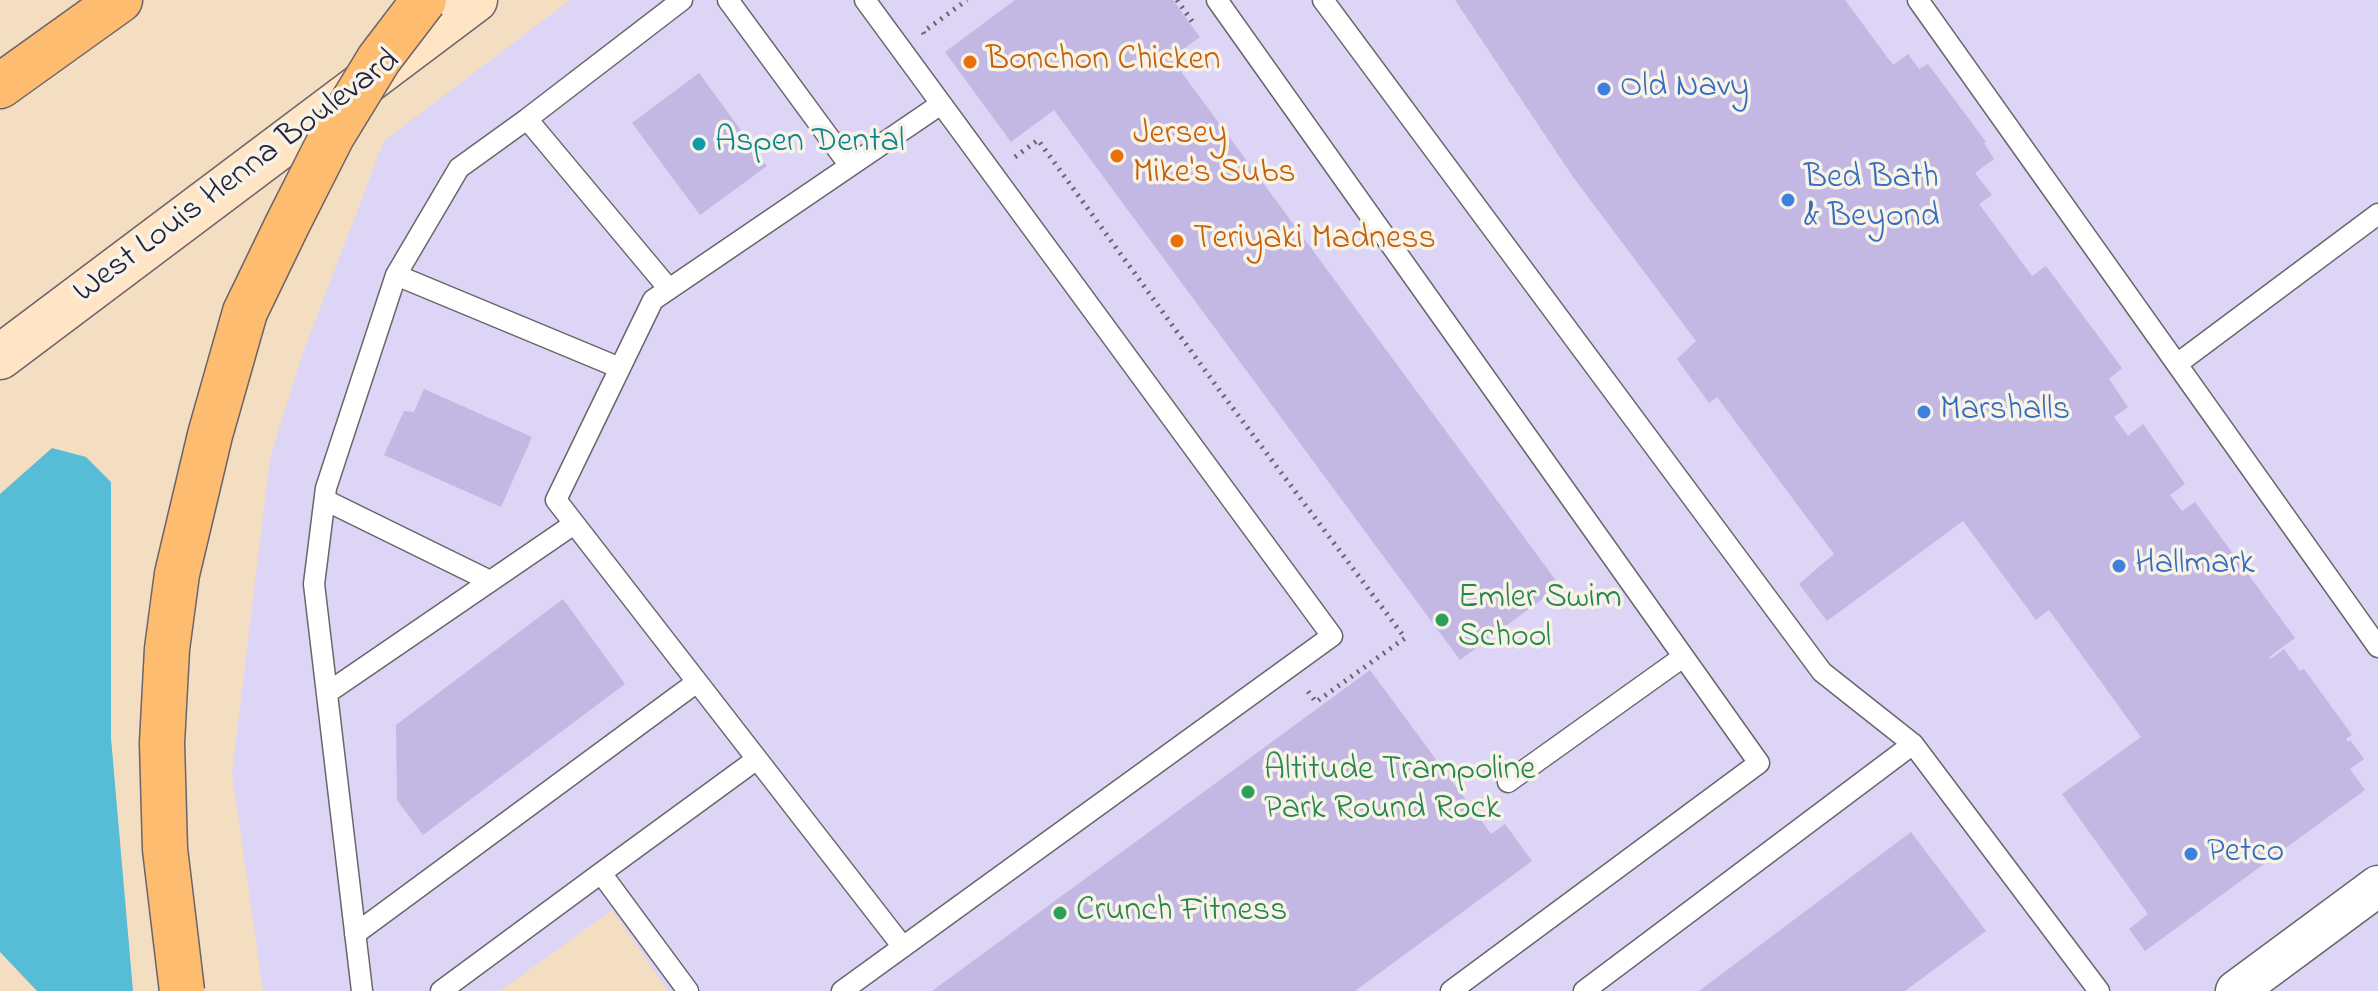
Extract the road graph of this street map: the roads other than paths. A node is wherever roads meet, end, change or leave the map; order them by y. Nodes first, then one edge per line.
1 (120, 0) edge
2 (424, 0) edge
3 (475, 0) edge
4 (682, 0) edge
5 (728, 0) edge
6 (1217, 0) edge
7 (1323, 0) edge
8 (1918, 0) edge
9 (868, 1) edge
10 (0, 86) edge
11 (941, 104) junction
12 (527, 119) junction
13 (850, 166) junction
14 (2378, 214) edge
15 (396, 275) junction
16 (669, 289) junction
17 (0, 357) edge
18 (2177, 364) junction
19 (620, 368) junction
20 (325, 500) junction
21 (574, 524) junction
22 (490, 581) junction
23 (2378, 647) edge
24 (1683, 657) junction
25 (697, 682) junction
26 (327, 693) junction
27 (1913, 744) junction
28 (757, 759) junction
29 (1508, 782) dead end
30 (601, 873) junction
31 (2378, 886) edge
32 (355, 934) junction
33 (903, 947) junction
34 (182, 991) edge
35 (362, 991) edge
36 (441, 991) edge
37 (688, 991) edge
38 (842, 991) edge
39 (1451, 991) edge
40 (1584, 991) edge
41 (2099, 991) edge
42 (2236, 991) edge

1 - 10 highway
2 - 34 highway, bridge
3 - 17 main road, West Louis Henna Boulevard
4 - 12 lane
5 - 13 lane
6 - 24 lane
7 - 27 lane
8 - 18 lane
9 - 11 lane
11 - 13 lane
11 - 33 lane
12 - 15 lane
12 - 16 lane
13 - 16 lane
14 - 18 lane
15 - 19 lane
15 - 20 lane
16 - 19 lane
18 - 23 lane
19 - 21 lane
20 - 22 lane
20 - 26 lane
21 - 22 lane
21 - 25 lane
22 - 26 lane
24 - 29 lane
24 - 39 lane
25 - 28 lane
25 - 32 lane
26 - 32 lane
27 - 40 lane
27 - 41 lane
28 - 30 lane
28 - 33 lane
30 - 36 lane
30 - 37 lane
31 - 42 street
32 - 35 lane
33 - 38 lane

